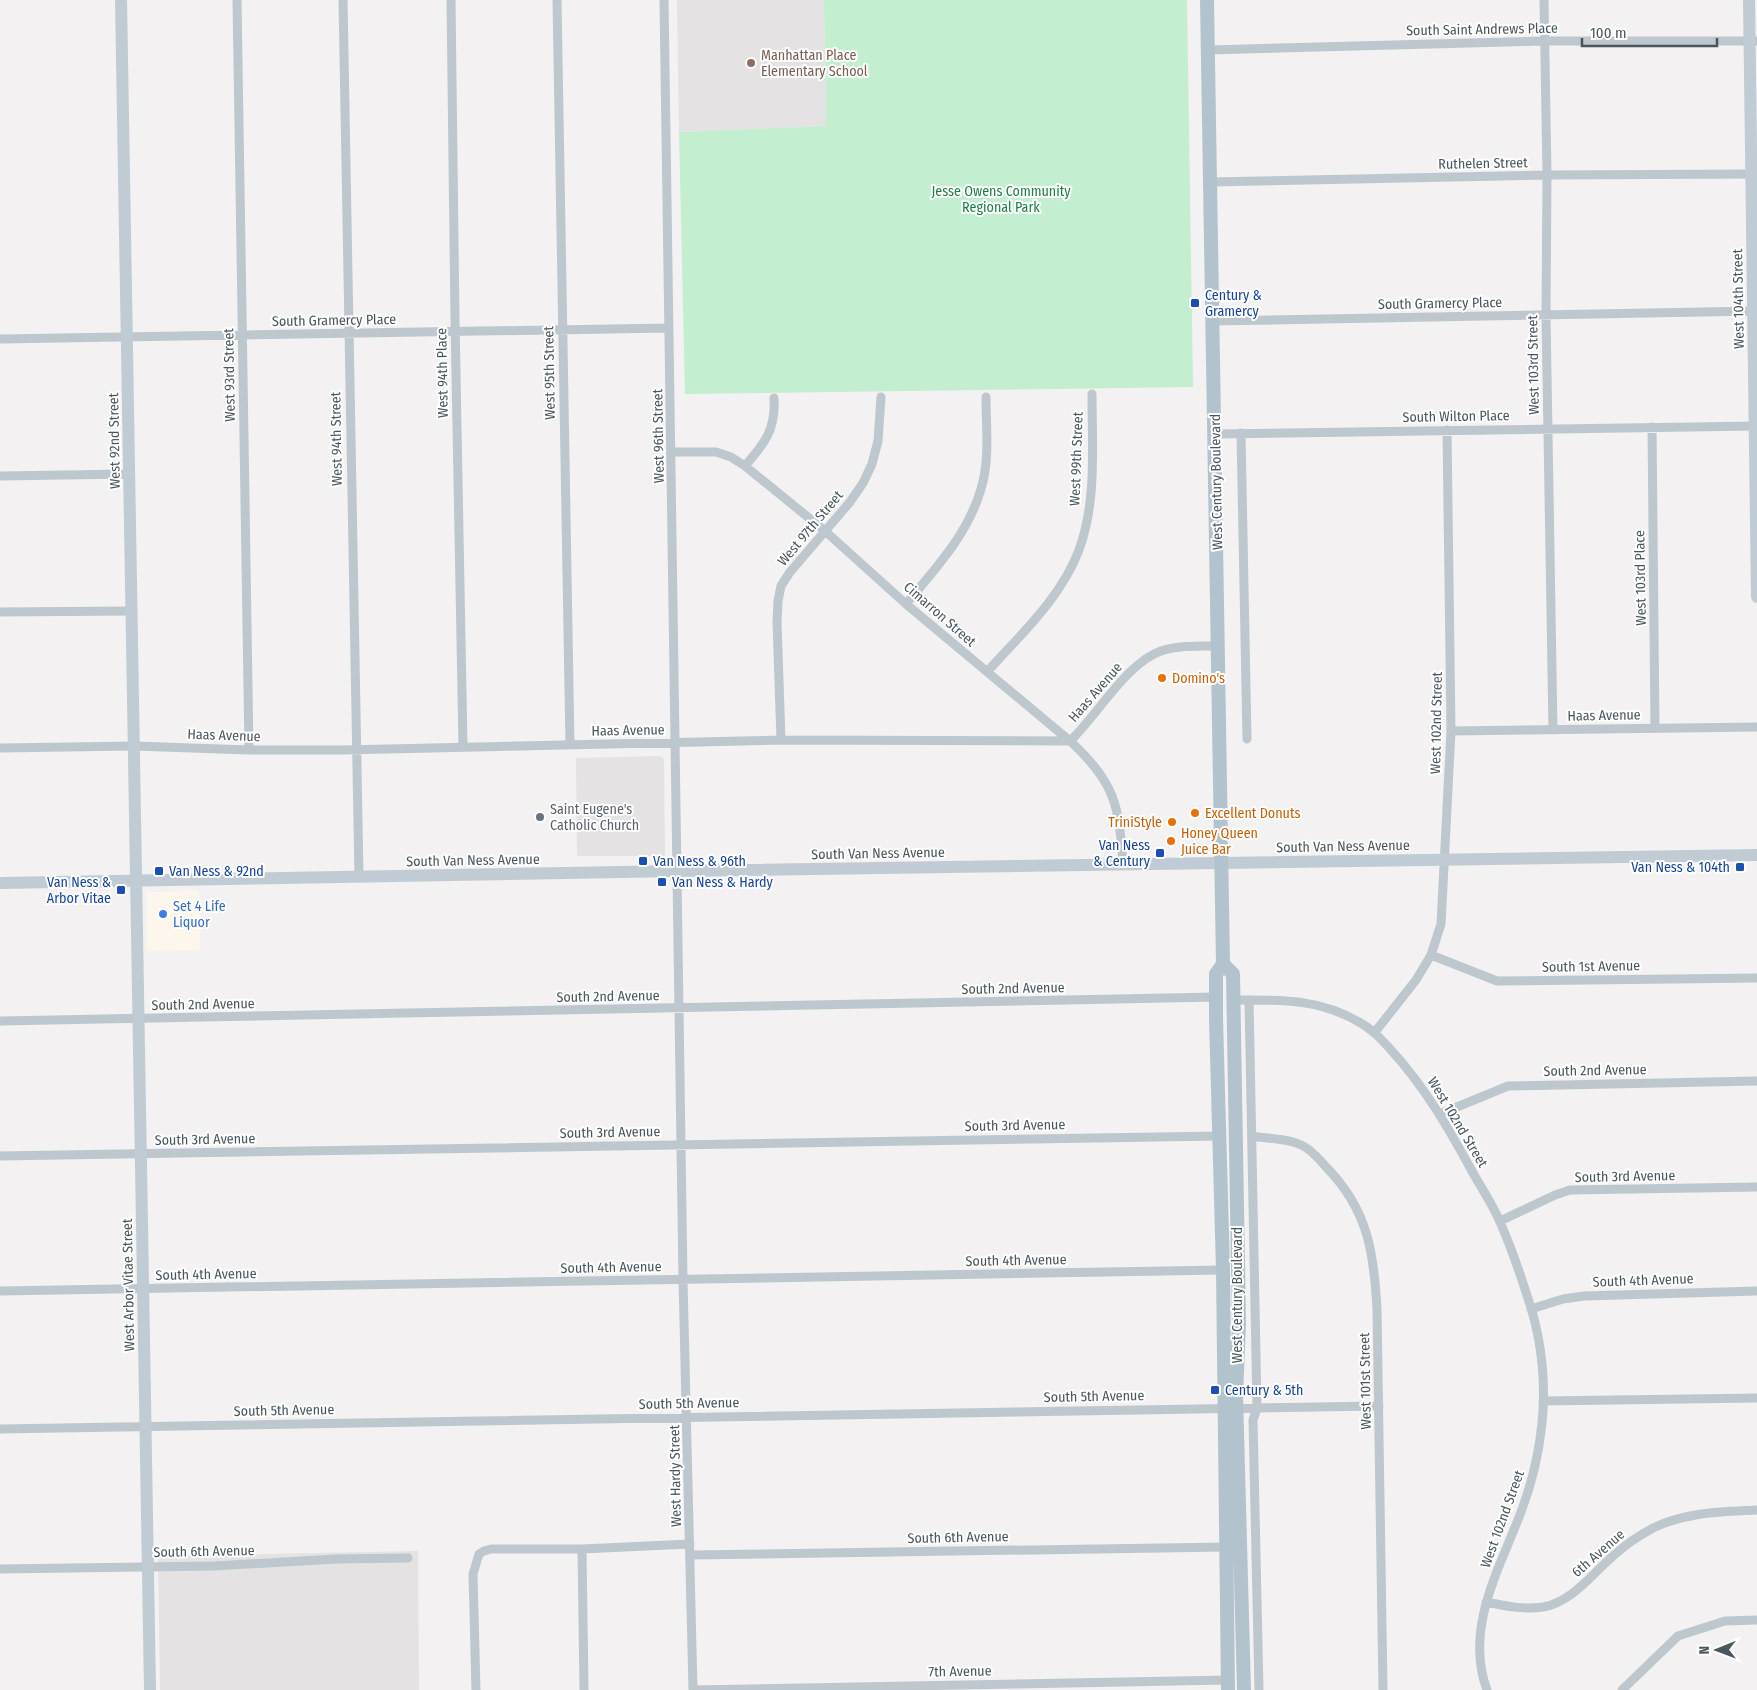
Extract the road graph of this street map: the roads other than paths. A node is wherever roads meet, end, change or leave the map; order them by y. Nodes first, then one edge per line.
1 (121, 0) edge
2 (237, 0) edge
3 (342, 0) edge
4 (451, 0) edge
5 (557, 0) edge
6 (664, 0) edge
7 (1207, 0) edge
8 (1544, 0) edge
9 (1749, 0) edge
10 (1546, 40) junction
11 (1753, 41) edge
12 (1208, 50) junction
13 (1754, 174) edge
14 (1547, 175) junction
15 (1210, 182) junction
16 (1755, 311) edge
17 (1546, 315) junction
18 (1213, 321) junction
19 (669, 328) junction
20 (562, 330) junction
21 (455, 332) junction
22 (348, 334) junction
23 (242, 335) junction
24 (127, 337) junction
25 (0, 339) edge
26 (1092, 394) dead end
27 (881, 397) dead end
28 (986, 397) dead end
29 (774, 398) dead end
30 (1755, 426) edge
31 (1652, 427) junction
32 (1548, 429) junction
33 (1447, 430) junction
34 (1241, 433) junction
35 (1215, 434) junction
36 (672, 452) junction
37 (745, 466) junction
38 (130, 474) junction
39 (0, 476) edge
40 (825, 531) junction
41 (1757, 597) edge
42 (906, 604) junction
43 (131, 611) junction
44 (0, 612) edge
45 (1218, 646) junction
46 (987, 672) junction
47 (1757, 727) edge
48 (1655, 728) junction
49 (1553, 730) junction
50 (1451, 731) junction
51 (1247, 739) dead end
52 (781, 740) junction
53 (1070, 741) junction
54 (675, 742) junction
55 (570, 745) junction
56 (134, 746) junction
57 (463, 746) junction
58 (0, 748) edge
59 (250, 750) junction
60 (357, 750) junction
61 (1757, 855) edge
62 (1445, 860) junction
63 (1222, 863) junction
64 (1124, 864) junction
65 (678, 871) junction
66 (359, 877) junction
67 (136, 880) junction
68 (0, 883) edge
69 (1431, 955) junction
70 (1223, 964) junction
71 (1757, 978) edge
72 (1216, 997) junction
73 (1233, 1000) junction
74 (1249, 1000) junction
75 (680, 1009) junction
76 (138, 1018) junction
77 (0, 1020) edge
78 (1375, 1032) junction
79 (1757, 1081) edge
80 (1440, 1114) junction
81 (1220, 1136) junction
82 (1252, 1136) junction
83 (682, 1144) junction
84 (140, 1154) junction
85 (0, 1156) edge
86 (1757, 1187) edge
87 (1500, 1221) junction
88 (1223, 1270) junction
89 (683, 1280) junction
90 (143, 1289) junction
91 (0, 1291) edge
92 (1757, 1291) edge
93 (1531, 1309) junction
94 (1757, 1398) edge
95 (1544, 1401) junction
96 (1379, 1406) junction
97 (1230, 1408) junction
98 (1256, 1408) junction
99 (687, 1417) junction
100 (145, 1426) junction
101 (0, 1429) edge
102 (1757, 1510) edge
103 (690, 1544) junction
104 (1225, 1547) junction
105 (582, 1549) junction
106 (691, 1554) junction
107 (408, 1558) dead end
108 (148, 1566) junction
109 (0, 1569) edge
110 (1486, 1602) junction
111 (1757, 1620) edge
112 (1228, 1685) edge
113 (150, 1690) edge
114 (476, 1690) edge
115 (584, 1690) edge
116 (692, 1690) edge
117 (1244, 1690) edge
118 (1259, 1690) edge
119 (1383, 1690) edge
120 (1487, 1690) edge
121 (1622, 1690) edge

1 - 24 street, West 92nd Street
2 - 23 street, West 93rd Street
3 - 22 street, West 94th Street
4 - 21 street, West 94th Place
5 - 20 street, West 95th Street
6 - 19 street, West 96th Street
7 - 12 main road, West Century Boulevard
8 - 10 street, West 103rd Street
9 - 11 street, West 104th Street
10 - 11 street, South Saint Andrews Place
10 - 12 street, South Saint Andrews Place
10 - 14 street, West 103rd Street
11 - 13 street, West 104th Street
12 - 15 main road, West Century Boulevard
13 - 14 street, Ruthelen Street
13 - 16 street, West 104th Street
14 - 15 street, Ruthelen Street
14 - 17 street, West 103rd Street
15 - 18 main road, West Century Boulevard
16 - 17 street, South Gramercy Place
16 - 30 street, West 104th Street
17 - 18 street, South Gramercy Place
17 - 32 street, West 103rd Street
18 - 35 main road, West Century Boulevard
19 - 20 street, South Gramercy Place
19 - 36 street, West 96th Street
20 - 21 street, South Gramercy Place
20 - 55 street, West 95th Street
21 - 22 street, South Gramercy Place
21 - 57 street, West 94th Place
22 - 23 street, South Gramercy Place
22 - 60 street, West 94th Street
23 - 24 street, South Gramercy Place
23 - 59 street, West 93rd Street
24 - 25 street, South Gramercy Place
24 - 38 street, West 92nd Street
26 - 46 street, West 99th Street
27 - 40 street, West 97th Street
28 - 42 street
29 - 37 street
30 - 31 street, South Wilton Place
30 - 41 street, West 104th Street
31 - 32 street, South Wilton Place
31 - 48 street, West 103rd Place
32 - 33 street, South Wilton Place
32 - 49 street, West 103rd Street
33 - 34 street, South Wilton Place
33 - 50 street, West 102nd Street
34 - 35 street, South Wilton Place
34 - 51 street, West Century Boulevard
35 - 45 main road, West Century Boulevard
36 - 37 street, Cimarron Street
36 - 54 street, West 96th Street
37 - 40 street, Cimarron Street
38 - 39 street
38 - 43 street, West 92nd Street
40 - 42 street, Cimarron Street
40 - 52 street, West 97th Street
42 - 46 street, Cimarron Street
43 - 44 street
43 - 56 street, West 92nd Street
45 - 53 street, Haas Avenue
45 - 63 main road, West Century Boulevard
46 - 53 street, Cimarron Street
47 - 48 street, Haas Avenue
48 - 49 street, Haas Avenue
49 - 50 street, Haas Avenue
50 - 62 street, West 102nd Street
52 - 53 street, Haas Avenue
52 - 54 street, Haas Avenue
53 - 64 street, Cimarron Street
54 - 55 street, Haas Avenue
54 - 65 street, West 96th Street
55 - 57 street, Haas Avenue
56 - 58 street, Haas Avenue
56 - 59 street, Haas Avenue
56 - 67 street, West 92nd Street
57 - 60 street, Haas Avenue
59 - 60 street, Haas Avenue
60 - 66 street, West 94th Street
61 - 62 street, South Van Ness Avenue
62 - 63 street, South Van Ness Avenue
62 - 69 street, West 102nd Street
63 - 64 street, South Van Ness Avenue
63 - 70 main road, West Century Boulevard
64 - 65 street, South Van Ness Avenue
65 - 66 street, South Van Ness Avenue
65 - 75 street, West Hardy Street
66 - 67 street, South Van Ness Avenue
67 - 68 street, South Van Ness Avenue
67 - 76 street, West Arbor Vitae Street
69 - 71 street, South 1st Avenue
69 - 78 street, West 102nd Street
70 - 72 main road, West Century Boulevard
70 - 73 main road, West Century Boulevard
72 - 75 street, South 2nd Avenue
72 - 81 main road, West Century Boulevard
73 - 74 street
73 - 97 main road, West Century Boulevard
74 - 78 street
74 - 82 street, West Century Boulevard
75 - 76 street, South 2nd Avenue
75 - 83 street, West Hardy Street
76 - 77 street, South 2nd Avenue
76 - 84 street, West Arbor Vitae Street
78 - 80 street, West 102nd Street
79 - 80 street, South 2nd Avenue
80 - 87 street, West 102nd Street
81 - 83 street, South 3rd Avenue
81 - 88 main road, West Century Boulevard
82 - 96 street, West 101st Street
82 - 98 street, West Century Boulevard
83 - 84 street, South 3rd Avenue
83 - 89 street, West Hardy Street
84 - 85 street, South 3rd Avenue
84 - 90 street, West Arbor Vitae Street
86 - 87 street, South 3rd Avenue
87 - 93 street, West 102nd Street
88 - 89 street, South 4th Avenue
88 - 97 main road, West Century Boulevard
89 - 90 street, South 4th Avenue
89 - 99 street, West Hardy Street
90 - 91 street, South 4th Avenue
90 - 100 street, West Arbor Vitae Street
92 - 93 street, South 4th Avenue
93 - 95 street, West 102nd Street
94 - 95 street
95 - 110 street, West 102nd Street
96 - 98 street, South 5th Avenue
96 - 119 street, West 101st Street
97 - 98 street, South 5th Avenue
97 - 99 street, South 5th Avenue
97 - 104 main road, West Century Boulevard
97 - 117 main road, West Century Boulevard
98 - 118 street, West Century Boulevard
99 - 100 street, South 5th Avenue
99 - 103 street, West Hardy Street
100 - 101 street, South 5th Avenue
100 - 108 street, West Arbor Vitae Street
102 - 110 street, 6th Avenue
103 - 105 street
103 - 106 street, West Hardy Street
104 - 106 street, South 6th Avenue
104 - 112 main road, West Century Boulevard
105 - 114 street
105 - 115 street
106 - 116 street, West Hardy Street
107 - 108 street, South 6th Avenue
108 - 109 street, South 6th Avenue
108 - 113 street, West Arbor Vitae Street
110 - 120 street, West 102nd Street
111 - 121 street
112 - 116 street, 7th Avenue

